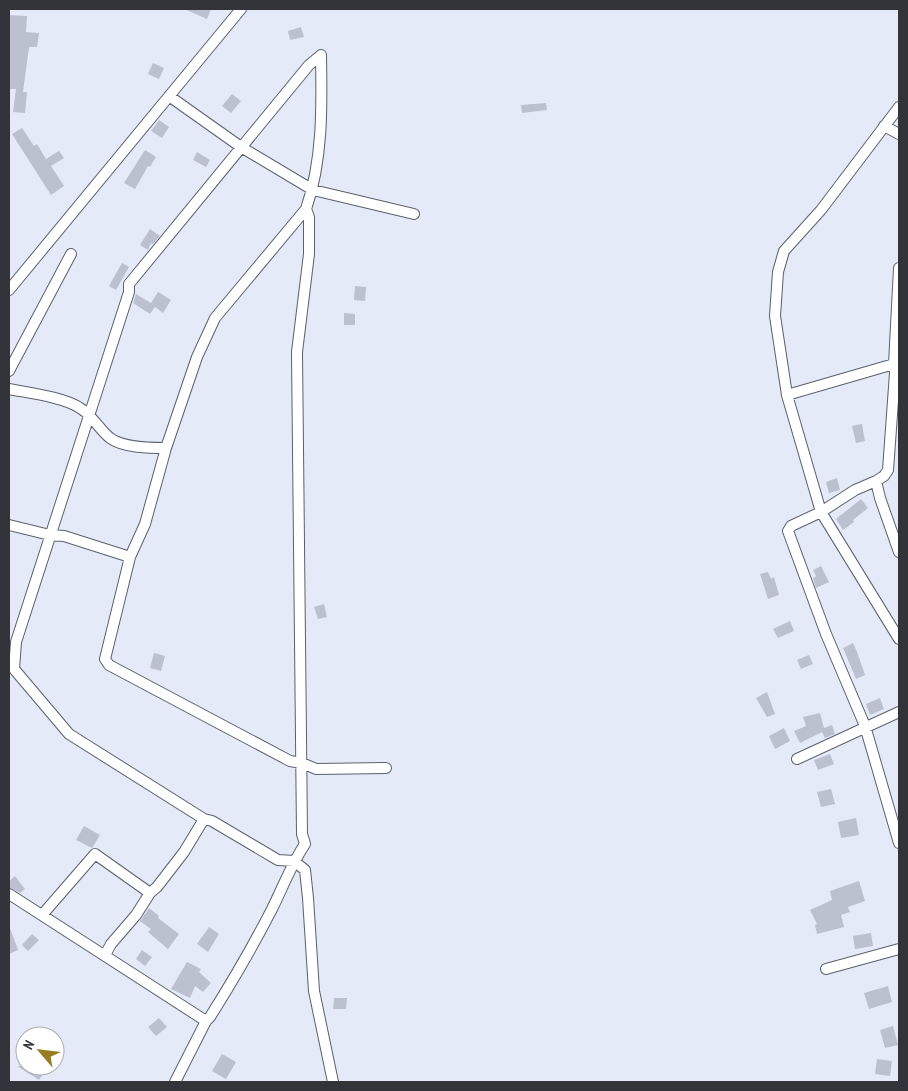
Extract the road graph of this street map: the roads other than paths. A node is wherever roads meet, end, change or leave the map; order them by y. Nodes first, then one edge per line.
1 (241, 9) edge
2 (169, 96) junction
3 (899, 107) edge
4 (884, 126) junction
5 (899, 134) edge
6 (241, 147) junction
7 (313, 190) junction
8 (306, 209) junction
9 (414, 214) dead end
10 (71, 254) dead end
11 (899, 268) edge
12 (9, 290) edge
13 (896, 369) edge
14 (9, 371) edge
15 (9, 389) edge
16 (788, 395) junction
17 (90, 416) junction
18 (166, 448) junction
19 (876, 481) junction
20 (821, 512) junction
21 (9, 526) edge
22 (50, 536) junction
23 (899, 552) edge
24 (130, 557) junction
25 (899, 639) edge
26 (899, 712) edge
27 (865, 726) junction
28 (797, 759) dead end
29 (302, 763) junction
30 (386, 768) dead end
31 (204, 819) junction
32 (899, 843) edge
33 (294, 861) junction
34 (150, 893) junction
35 (9, 894) edge
36 (42, 915) junction
37 (899, 949) edge
38 (105, 955) junction
39 (826, 969) dead end
40 (206, 1021) junction
41 (175, 1082) edge
42 (333, 1082) edge

1 - 2 street
2 - 6 street
2 - 12 street
3 - 4 street
4 - 5 street
4 - 16 street
6 - 7 street
6 - 7 street
6 - 17 street
7 - 8 street
7 - 9 street
8 - 18 street
8 - 29 street
10 - 14 street
11 - 13 street
13 - 16 street
13 - 19 street
15 - 17 street
16 - 20 street
17 - 18 street
17 - 22 street
18 - 24 street
19 - 20 street
19 - 23 street
20 - 25 street
20 - 27 street
21 - 22 street
22 - 24 street
22 - 31 street
24 - 29 street
26 - 27 street
27 - 28 street
27 - 32 street
29 - 30 street
29 - 33 street
31 - 33 street
31 - 34 street
33 - 40 street
33 - 42 street
34 - 36 street
34 - 38 street
35 - 36 street
36 - 38 street
37 - 39 street
38 - 40 street
40 - 41 street

